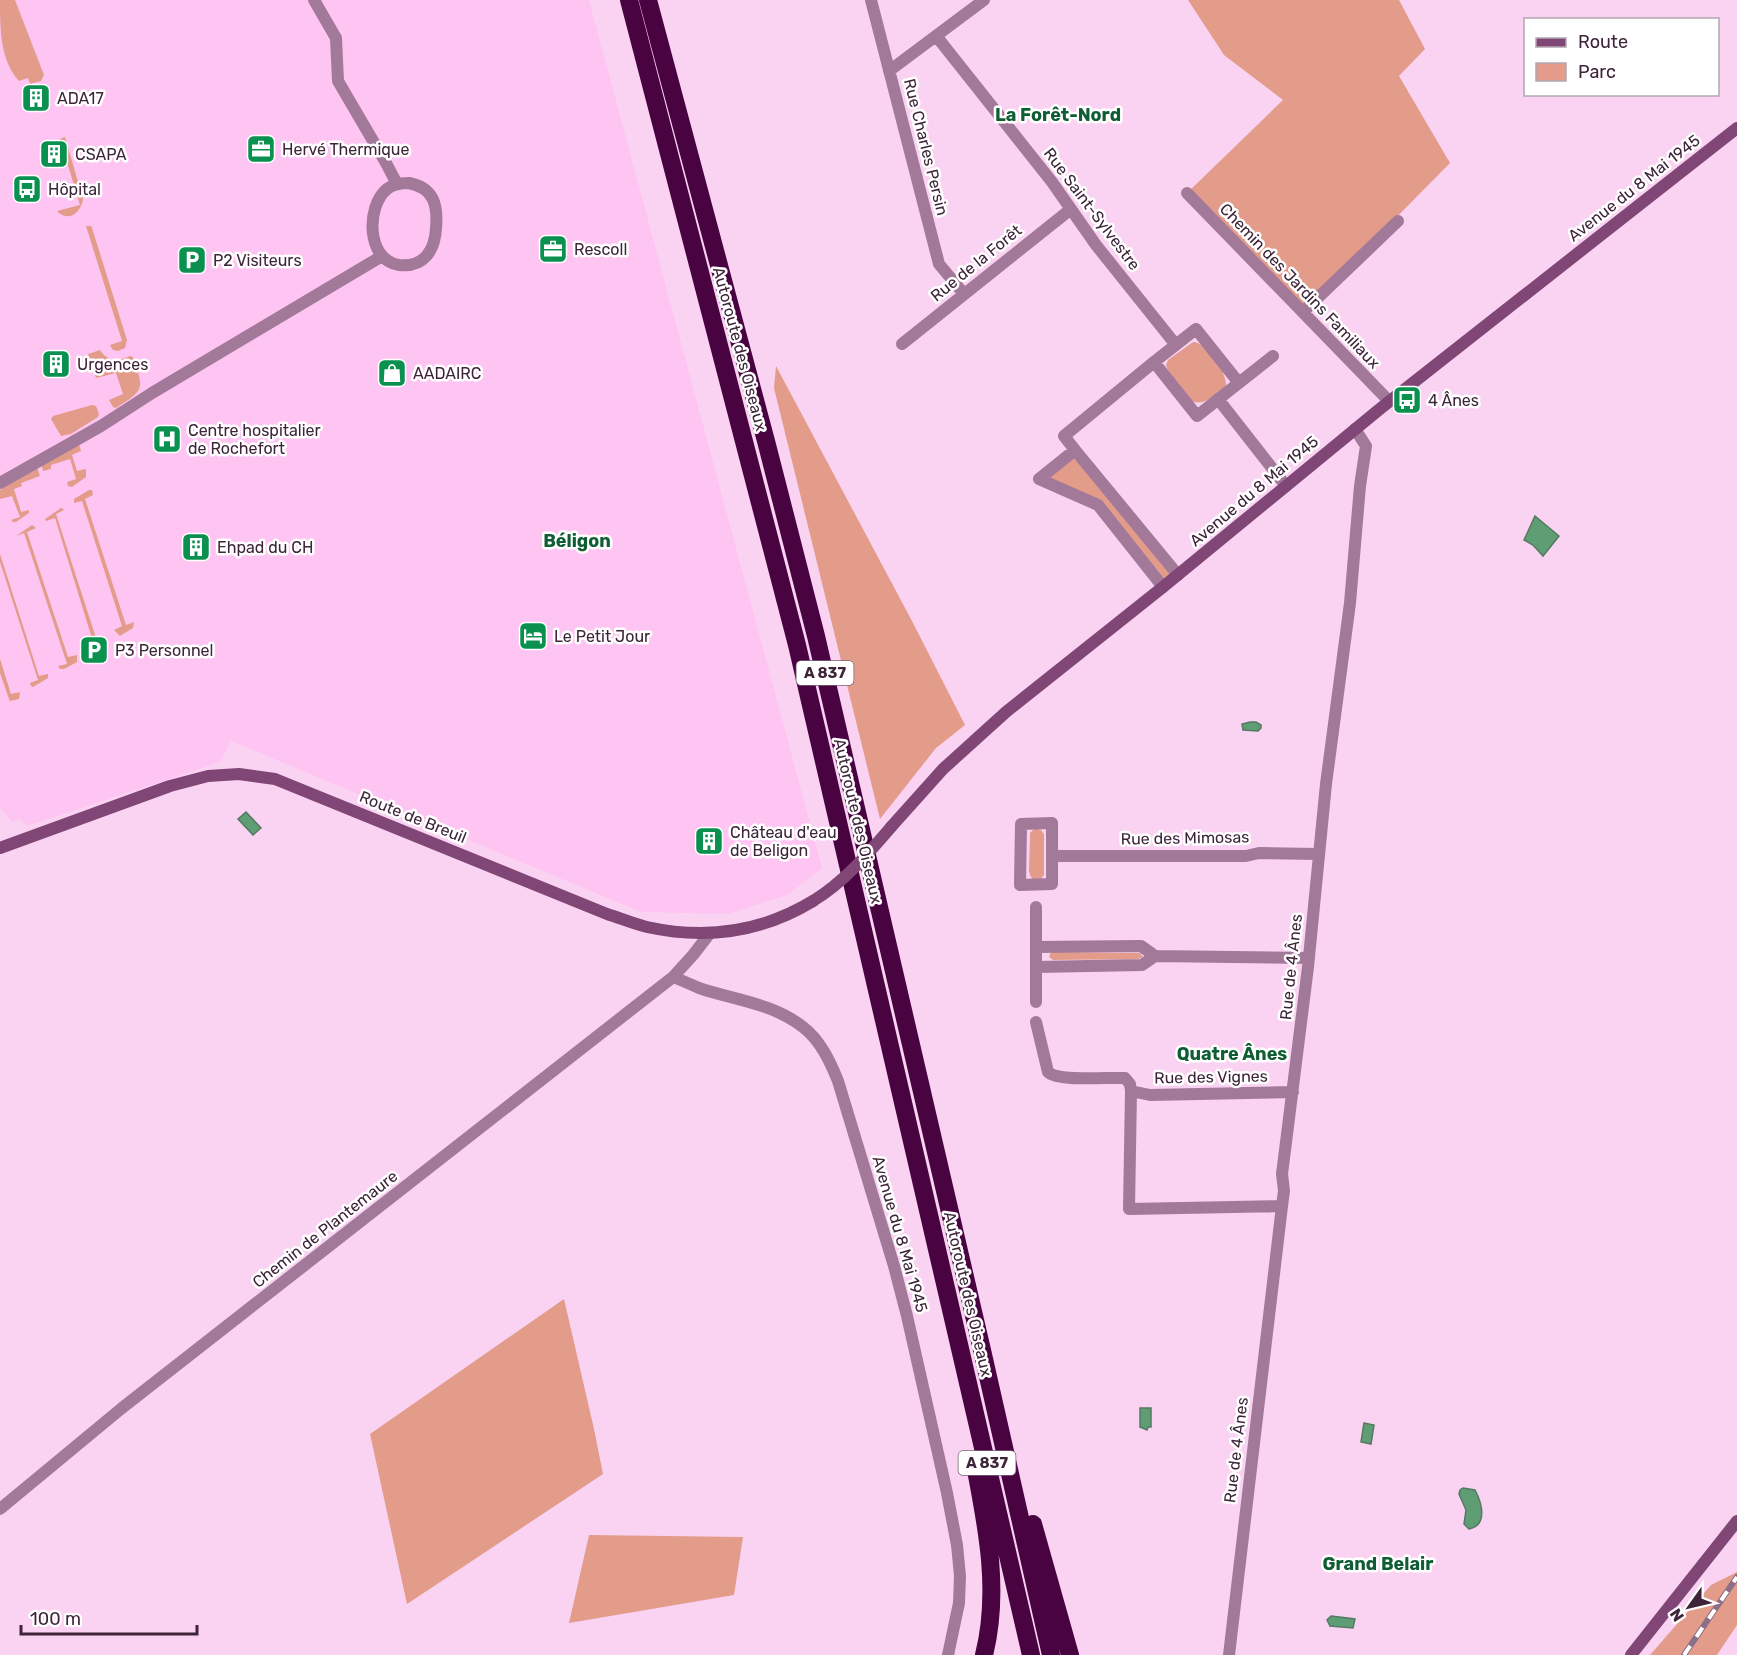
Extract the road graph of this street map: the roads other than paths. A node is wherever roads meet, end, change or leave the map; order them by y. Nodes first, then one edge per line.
1 (314, 0) edge
2 (628, 0) edge
3 (648, 0) edge
4 (871, 0) edge
5 (984, 0) edge
6 (937, 37) junction
7 (889, 71) junction
8 (1737, 128) edge
9 (397, 184) junction
10 (1187, 193) dead end
11 (1071, 209) junction
12 (1398, 221) dead end
13 (382, 256) junction
14 (964, 294) junction
15 (1303, 312) junction
16 (902, 344) dead end
17 (1176, 345) junction
18 (1273, 356) dead end
19 (1154, 362) junction
20 (1239, 383) junction
21 (1218, 399) junction
22 (1389, 401) junction
23 (1355, 429) junction
24 (1076, 450) junction
25 (0, 483) edge
26 (1286, 486) junction
27 (1178, 575) junction
28 (1163, 588) junction
29 (0, 848) edge
30 (1318, 854) junction
31 (1052, 856) junction
32 (813, 901) joint
33 (1035, 907) dead end
34 (710, 933) junction
35 (1036, 947) junction
36 (1155, 956) junction
37 (1309, 958) junction
38 (1036, 967) junction
39 (673, 977) junction
40 (1036, 1002) dead end
41 (1036, 1022) dead end
42 (1131, 1091) junction
43 (1293, 1092) junction
44 (1282, 1206) junction
45 (942, 1271) junction
46 (982, 1350) junction
47 (0, 1509) edge
48 (1737, 1521) edge
49 (948, 1655) edge
50 (984, 1655) edge
51 (1031, 1655) edge
52 (1051, 1655) edge
53 (1070, 1655) edge
54 (1229, 1655) edge
55 (1631, 1655) edge

1 - 9 street
2 - 45 highway, Autoroute des Oiseaux / A 837
3 - 46 highway, Autoroute des Oiseaux / A 837
4 - 7 street, Rue Charles Persin
5 - 6 street
6 - 7 street
6 - 11 street, Rue Saint-Sylvestre
7 - 14 street, Rue Charles Persin
8 - 22 street, Avenue du 8 Mai 1945
9 - 13 street
9 - 13 street
10 - 15 street, Chemin des Jardins Familiaux
11 - 14 street, Rue de la Forêt
11 - 17 street, Rue Saint-Sylvestre
12 - 15 street
13 - 25 street
14 - 16 street, Rue de la Forêt
15 - 22 street, Chemin des Jardins Familiaux
17 - 19 street
17 - 20 street
18 - 20 street
19 - 21 street
19 - 24 street
20 - 21 street
21 - 26 street
22 - 23 street, Avenue du 8 Mai 1945
23 - 26 street, Avenue du 8 Mai 1945
23 - 30 street, Rue de 4 Ânes
24 - 27 street
24 - 28 street
26 - 27 street, Avenue du 8 Mai 1945
27 - 28 street, Avenue du 8 Mai 1945
28 - 32 street, Avenue du 8 Mai 1945, bridge
29 - 34 street, Route de Breuil
30 - 31 street, Rue des Mimosas
30 - 37 street, Rue de 4 Ânes
31 - 31 street
32 - 34 street, Route de Breuil
33 - 35 street
34 - 39 street
35 - 36 street
35 - 38 street
36 - 37 street
36 - 38 street
37 - 43 street, Rue de 4 Ânes
38 - 40 street
39 - 47 street, Chemin de Plantemaure
39 - 49 street, Avenue du 8 Mai 1945
41 - 42 street, Rue des Vignes
42 - 43 street, Rue des Vignes
42 - 44 street
43 - 44 street, Rue de 4 Ânes
44 - 54 street, Rue de 4 Ânes
45 - 50 highway
45 - 51 highway, Autoroute des Oiseaux / A 837
46 - 52 highway, Autoroute des Oiseaux / A 837
46 - 53 highway
48 - 55 street

